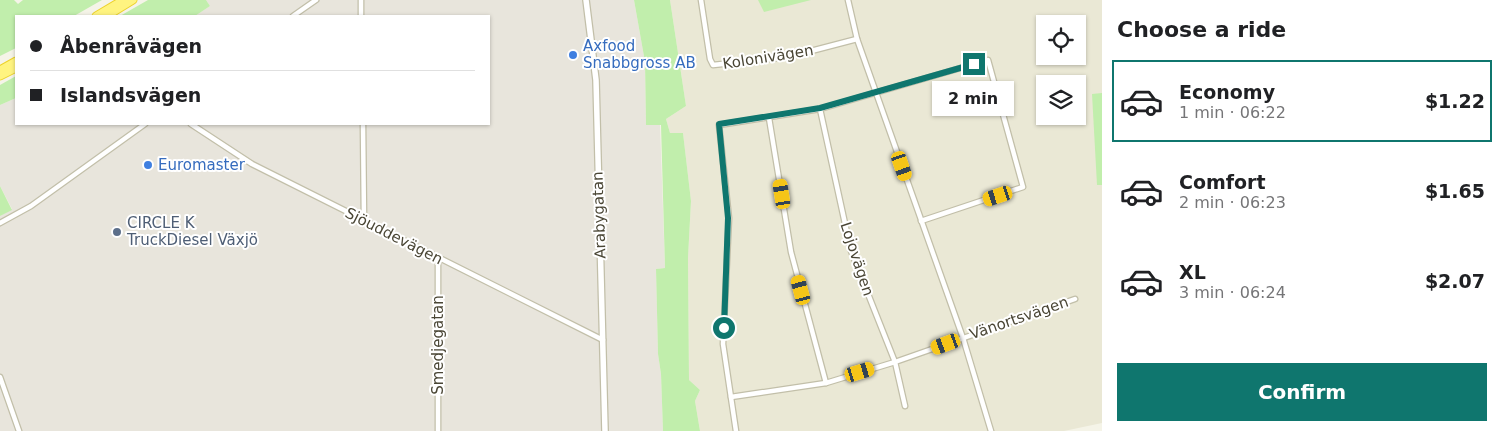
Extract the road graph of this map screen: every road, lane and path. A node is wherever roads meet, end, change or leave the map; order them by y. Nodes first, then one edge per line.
1 (123, 0) edge
2 (133, 0) edge
3 (316, 0) edge
4 (361, 0) edge
5 (586, 0) edge
6 (701, 0) edge
7 (848, 0) edge
8 (98, 15) edge
9 (109, 15) edge
10 (294, 15) edge
11 (361, 15) edge
12 (857, 39) junction
13 (15, 62) edge
14 (15, 68) edge
15 (0, 70) edge
16 (0, 76) edge
17 (875, 92) junction
18 (820, 108) junction
19 (769, 118) junction
20 (144, 125) edge
21 (193, 125) edge
22 (363, 125) edge
23 (364, 221) junction
24 (921, 221) junction
25 (0, 223) edge
26 (438, 258) junction
27 (1075, 299) dead end
28 (963, 338) junction
29 (603, 340) junction
30 (895, 362) junction
31 (0, 377) edge
32 (826, 383) junction
33 (731, 397) junction
34 (905, 406) dead end
35 (19, 431) edge
36 (438, 431) edge
37 (605, 431) edge
38 (736, 431) edge
39 (991, 431) edge

1 - 8 highway
2 - 9 highway
3 - 10 street
4 - 11 street
5 - 29 street, Arabygatan
6 - 12 street, Kolonivägen
7 - 12 street
12 - 17 street
13 - 15 highway
14 - 16 highway
17 - 18 street
17 - 24 street
17 - 24 street
18 - 19 street
18 - 30 street, Lojovägen
19 - 32 street
19 - 33 street
20 - 25 street
21 - 23 street, Sjöuddevägen
22 - 23 street
23 - 26 street, Sjöuddevägen
24 - 28 street
26 - 29 street, Sjöuddevägen
26 - 36 street, Smedjegatan
27 - 28 street, Vänortsvägen
28 - 30 street, Vänortsvägen
28 - 39 street
29 - 37 street, Arabygatan
30 - 32 street, Vänortsvägen
30 - 34 street, Lojovägen
31 - 35 street
32 - 33 street, Vänortsvägen
33 - 38 street

